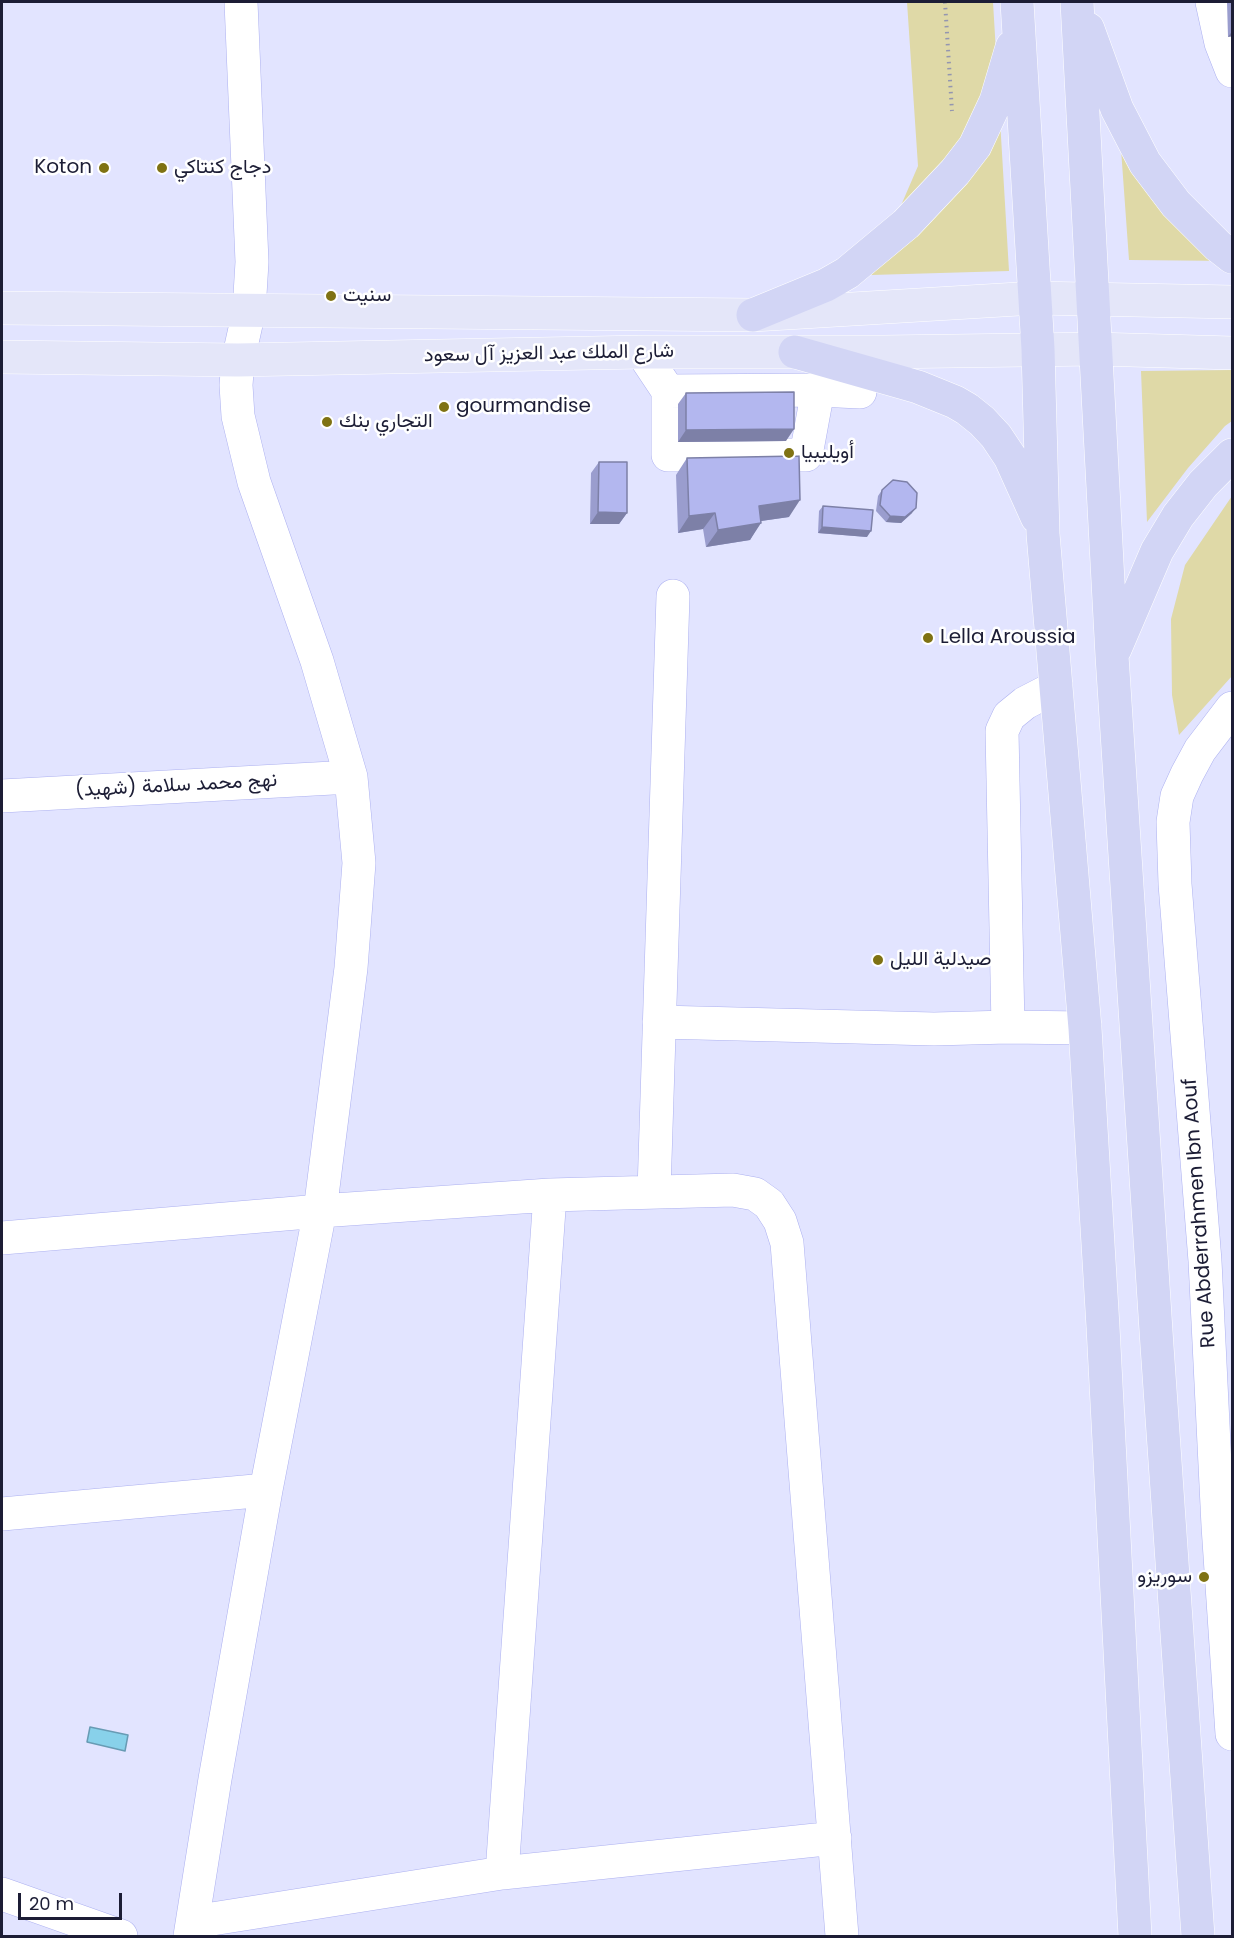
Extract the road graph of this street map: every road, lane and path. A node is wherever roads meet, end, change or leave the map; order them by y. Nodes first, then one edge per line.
1 (241, 2) edge
2 (945, 2) edge
3 (1078, 2) edge
4 (1212, 2) edge
5 (1018, 13) edge
6 (1233, 72) edge
7 (952, 115) dead end
8 (1233, 256) edge
9 (1035, 298) junction
10 (1093, 300) junction
11 (1233, 302) edge
12 (2, 308) edge
13 (249, 311) junction
14 (753, 315) junction
15 (1038, 349) junction
16 (1095, 349) junction
17 (795, 351) junction
18 (642, 352) junction
19 (1233, 353) edge
20 (2, 357) edge
21 (238, 360) junction
22 (818, 390) junction
23 (668, 391) junction
24 (860, 392) dead end
25 (1233, 455) edge
26 (1043, 534) junction
27 (673, 596) dead end
28 (1112, 656) junction
29 (1056, 687) junction
30 (1233, 708) edge
31 (351, 777) junction
32 (2, 796) edge
33 (659, 1022) junction
34 (1008, 1027) junction
35 (1084, 1028) junction
36 (654, 1191) junction
37 (550, 1195) junction
38 (320, 1211) junction
39 (2, 1239) edge
40 (266, 1490) junction
41 (2, 1514) edge
42 (1233, 1734) edge
43 (835, 1838) junction
44 (502, 1873) junction
45 (2, 1894) edge
46 (192, 1929) edge
47 (121, 1936) edge
48 (842, 1936) edge
49 (1135, 1936) edge
50 (1198, 1936) edge

1 - 13 street
2 - 7 path
3 - 8 highway
3 - 10 highway
4 - 6 street
5 - 9 highway
5 - 14 highway
9 - 10 main road, شارع الملك عبد العزيز آل سعود
9 - 14 main road, شارع الملك عبد العزيز آل سعود
9 - 15 highway
10 - 11 main road, شارع الملك عبد العزيز آل سعود
10 - 16 highway
12 - 13 main road, شارع الملك عبد العزيز آل سعود
13 - 14 main road, شارع الملك عبد العزيز آل سعود
13 - 21 street
15 - 16 main road, شارع الملك عبد العزيز آل سعود
15 - 17 main road, شارع الملك عبد العزيز آل سعود
15 - 26 highway
16 - 19 main road, شارع الملك عبد العزيز آل سعود
16 - 28 highway
17 - 18 main road, شارع الملك عبد العزيز آل سعود
17 - 26 highway
18 - 21 main road, شارع الملك عبد العزيز آل سعود
18 - 23 street
20 - 21 main road, شارع الملك عبد العزيز آل سعود
21 - 31 street
22 - 23 street
22 - 23 street
22 - 24 street
25 - 28 highway
26 - 29 highway
27 - 33 street
28 - 50 highway
29 - 34 street
29 - 35 highway
30 - 42 street, Rue Abderrahmen Ibn Aouf
31 - 32 street, نهج محمد سلامة (شهيد)
31 - 38 street
33 - 34 street
33 - 36 street
34 - 35 street
35 - 49 highway
36 - 37 street
36 - 43 street
37 - 38 street
37 - 44 street
38 - 39 street
38 - 40 street
40 - 41 street
40 - 46 street
43 - 44 street
43 - 48 street
44 - 46 street
45 - 47 street

